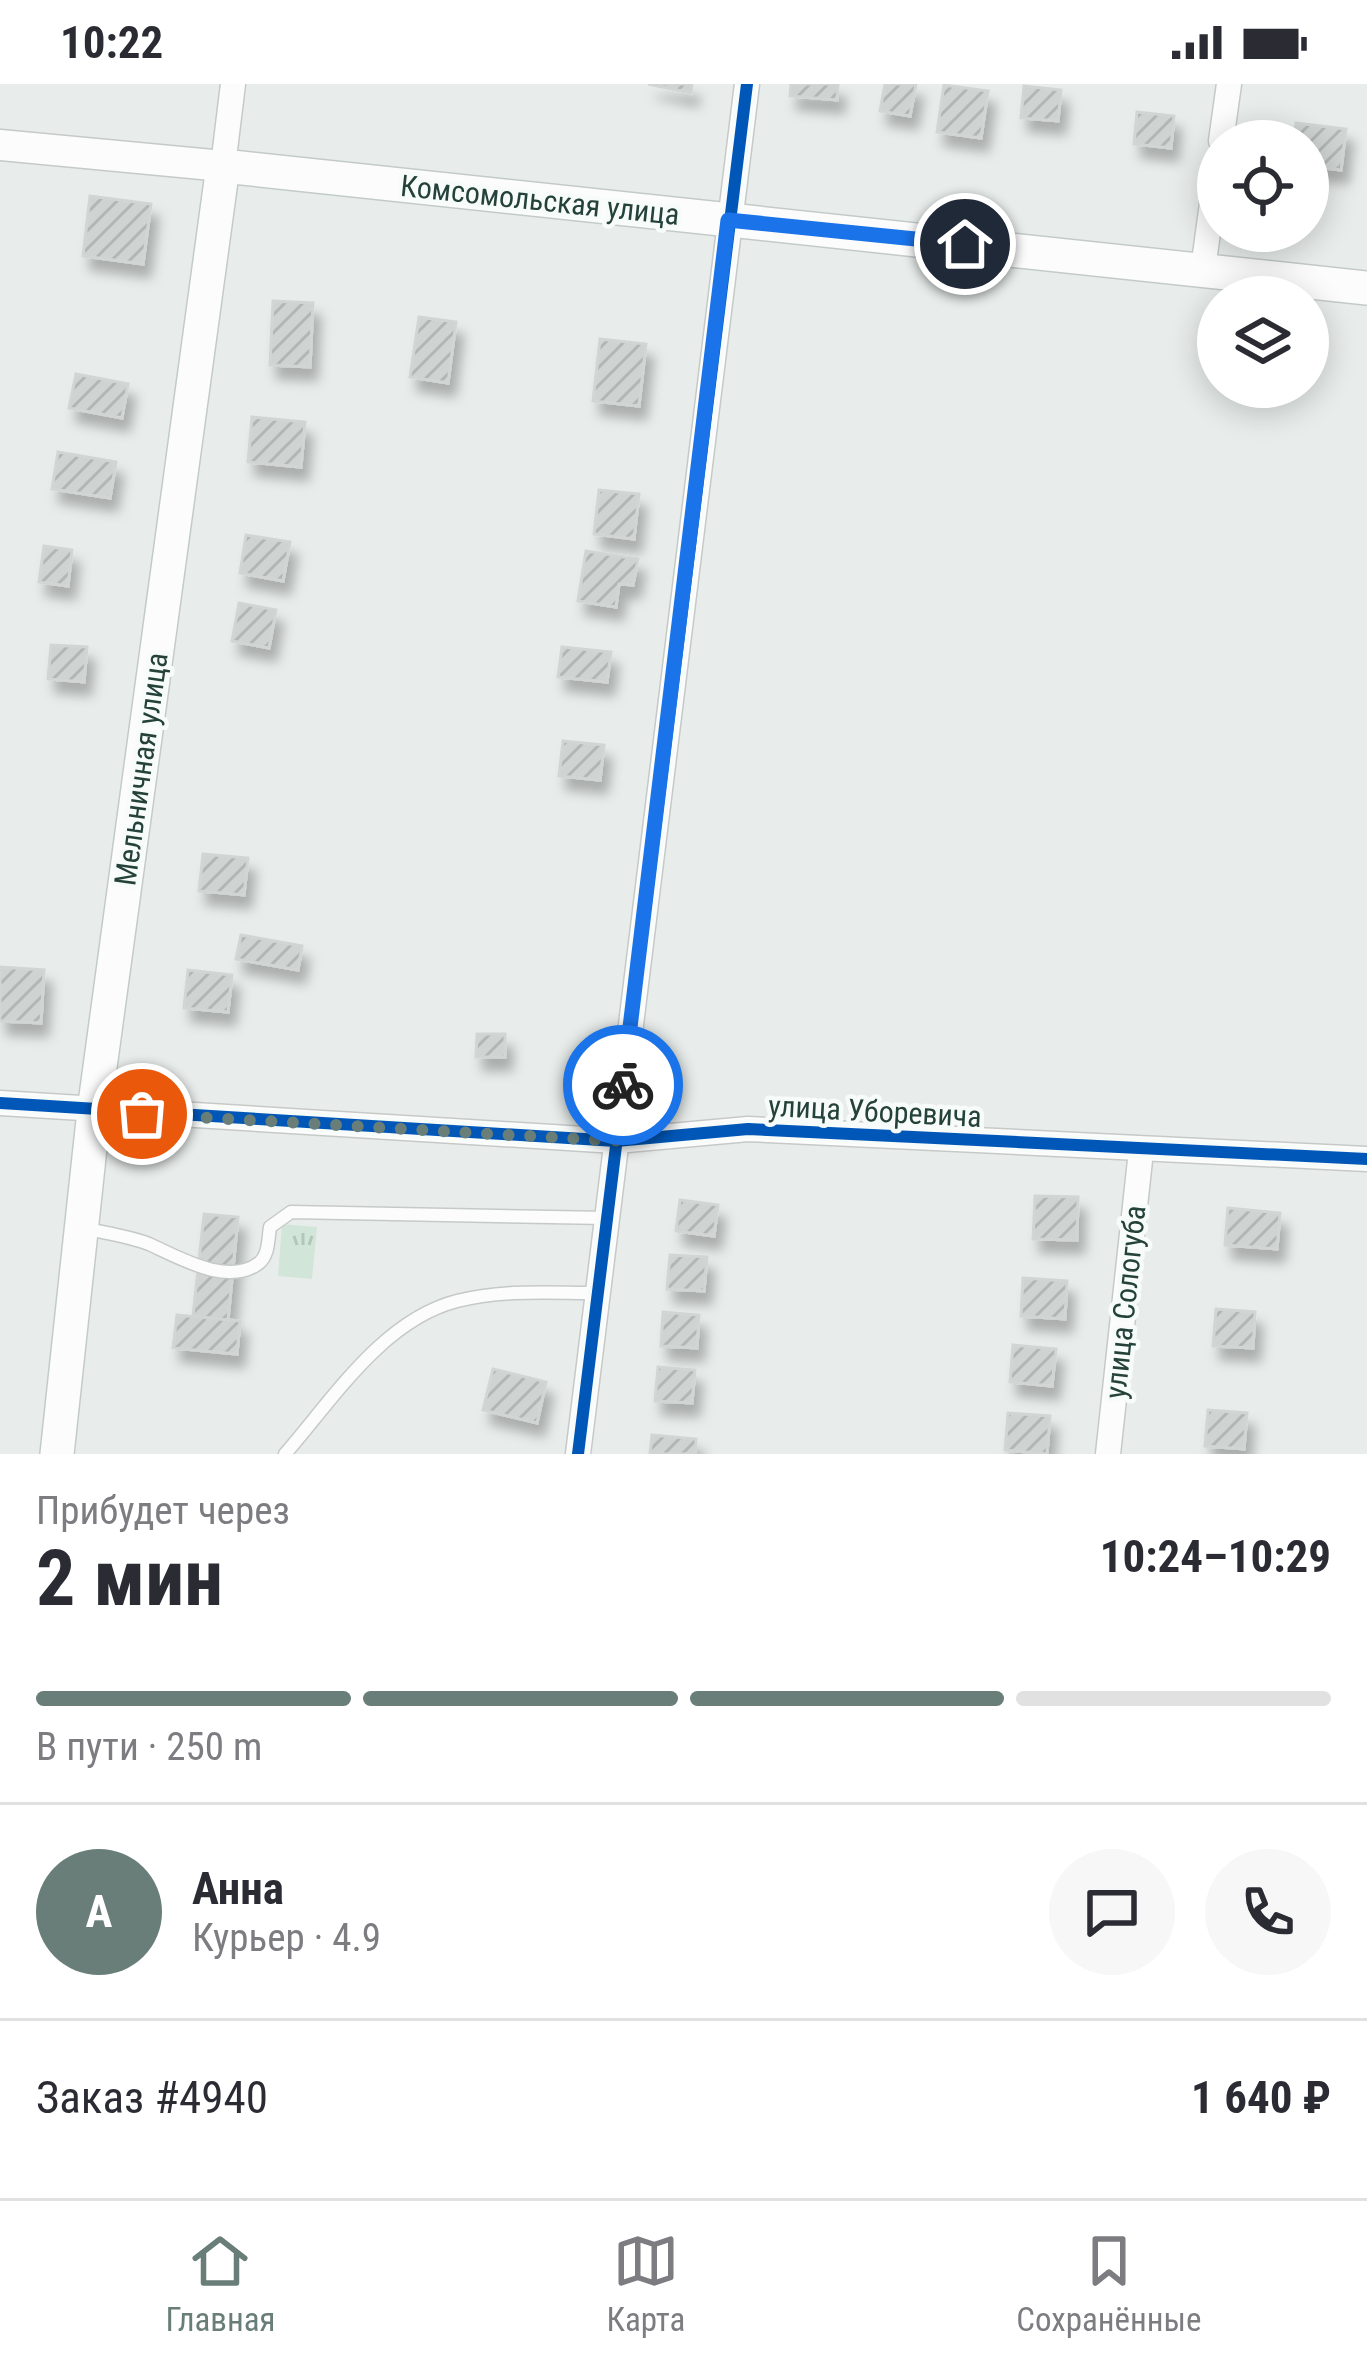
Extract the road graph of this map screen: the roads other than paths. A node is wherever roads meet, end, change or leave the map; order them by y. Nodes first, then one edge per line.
1 (233, 84) edge
2 (747, 84) edge
3 (1229, 84) edge
4 (1224, 120) edge
5 (0, 145) edge
6 (223, 166) junction
7 (728, 220) junction
8 (1205, 252) edge
9 (1203, 269) junction
10 (1367, 289) edge
11 (0, 1103) edge
12 (94, 1111) junction
13 (616, 1141) junction
14 (1141, 1151) junction
15 (1367, 1159) edge
16 (606, 1217) junction
17 (82, 1228) junction
18 (597, 1293) junction
19 (57, 1454) edge
20 (285, 1454) edge
21 (578, 1454) edge
22 (1108, 1454) edge

1 - 6 street, Мельничная улица
2 - 7 street
3 - 4 street
5 - 6 street, Комсомольская улица
6 - 7 main road, Комсомольская улица
6 - 12 main road, Мельничная улица
7 - 9 main road, Комсомольская улица
7 - 13 street
8 - 9 street
9 - 10 main road, Комсомольская улица
11 - 12 street, улица Уборевича
12 - 13 street, улица Уборевича
12 - 17 main road, Мельничная улица
13 - 14 street, улица Уборевича
13 - 16 street
14 - 15 street, улица Уборевича
14 - 22 street, улица Сологуба
16 - 17 lane
16 - 18 street
17 - 19 main road, Мельничная улица
18 - 20 lane
18 - 21 street

